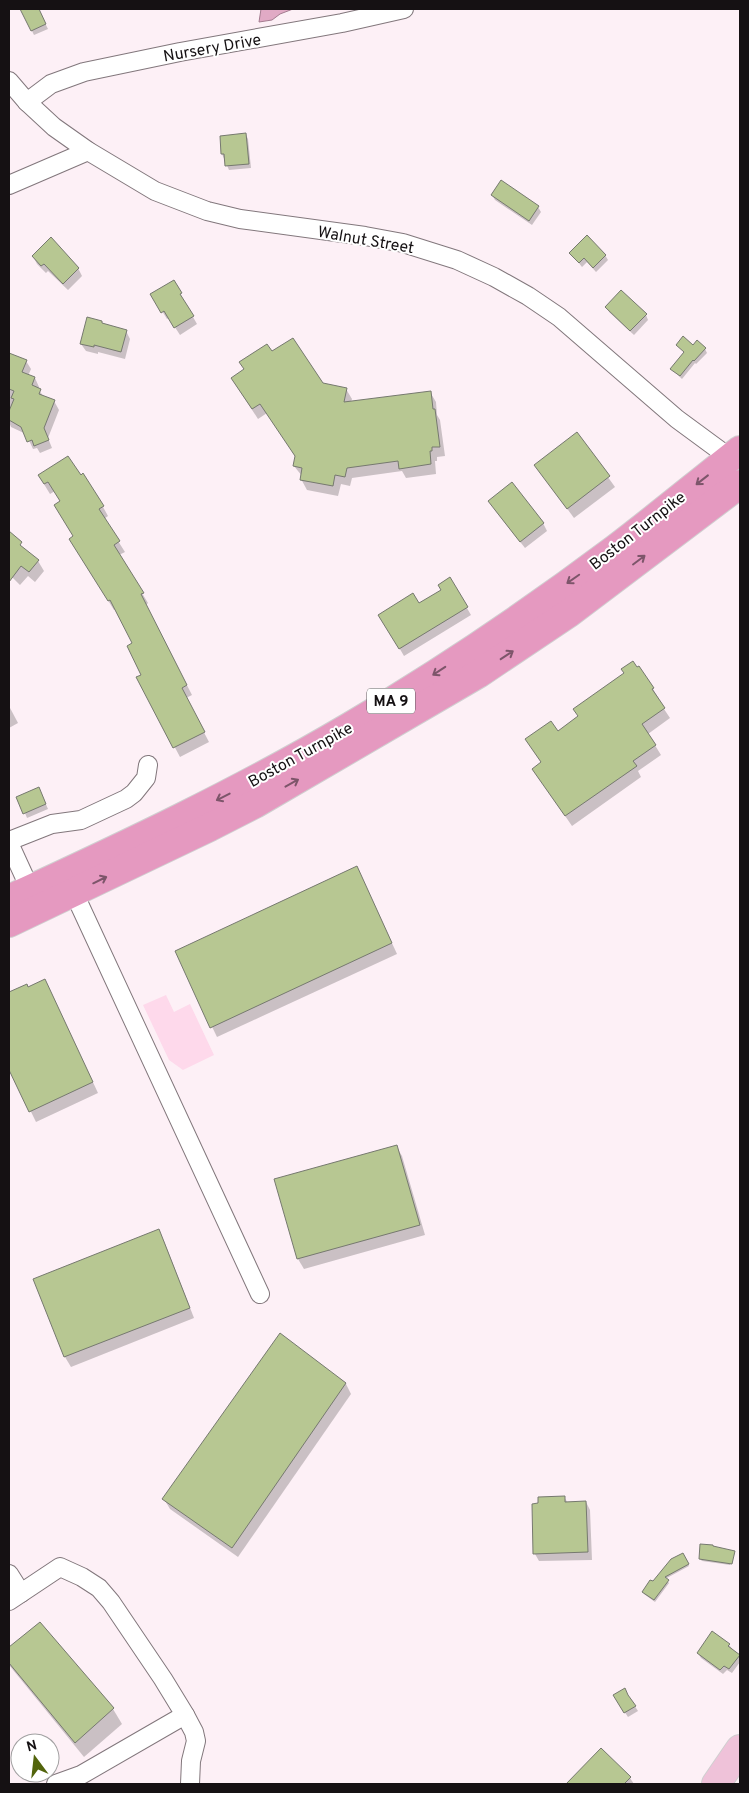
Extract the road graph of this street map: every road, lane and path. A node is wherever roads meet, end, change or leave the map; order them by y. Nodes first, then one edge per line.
1 (404, 9) edge
2 (9, 81) edge
3 (27, 102) junction
4 (88, 151) junction
5 (9, 185) edge
6 (735, 454) edge
7 (740, 484) edge
8 (148, 766) dead end
9 (9, 842) edge
10 (74, 893) junction
11 (20, 894) edge
12 (9, 923) edge
13 (260, 1294) dead end
14 (9, 1574) edge
15 (15, 1597) edge
16 (185, 1715) junction
17 (740, 1749) edge
18 (56, 1784) edge
19 (190, 1784) edge
20 (716, 1784) edge

1 - 3 street, Nursery Drive
2 - 3 street, Walnut Street
3 - 4 street, Walnut Street
4 - 5 street
4 - 6 street, Walnut Street
6 -> 11 highway, Boston Turnpike / MA 9
10 -> 7 highway, Boston Turnpike / MA 9
8 - 9 street
9 - 11 street
10 - 12 highway, Boston Turnpike / MA 9
10 - 13 street
14 - 15 street
15 - 16 street
16 - 18 street
16 - 19 street
17 - 20 main road

